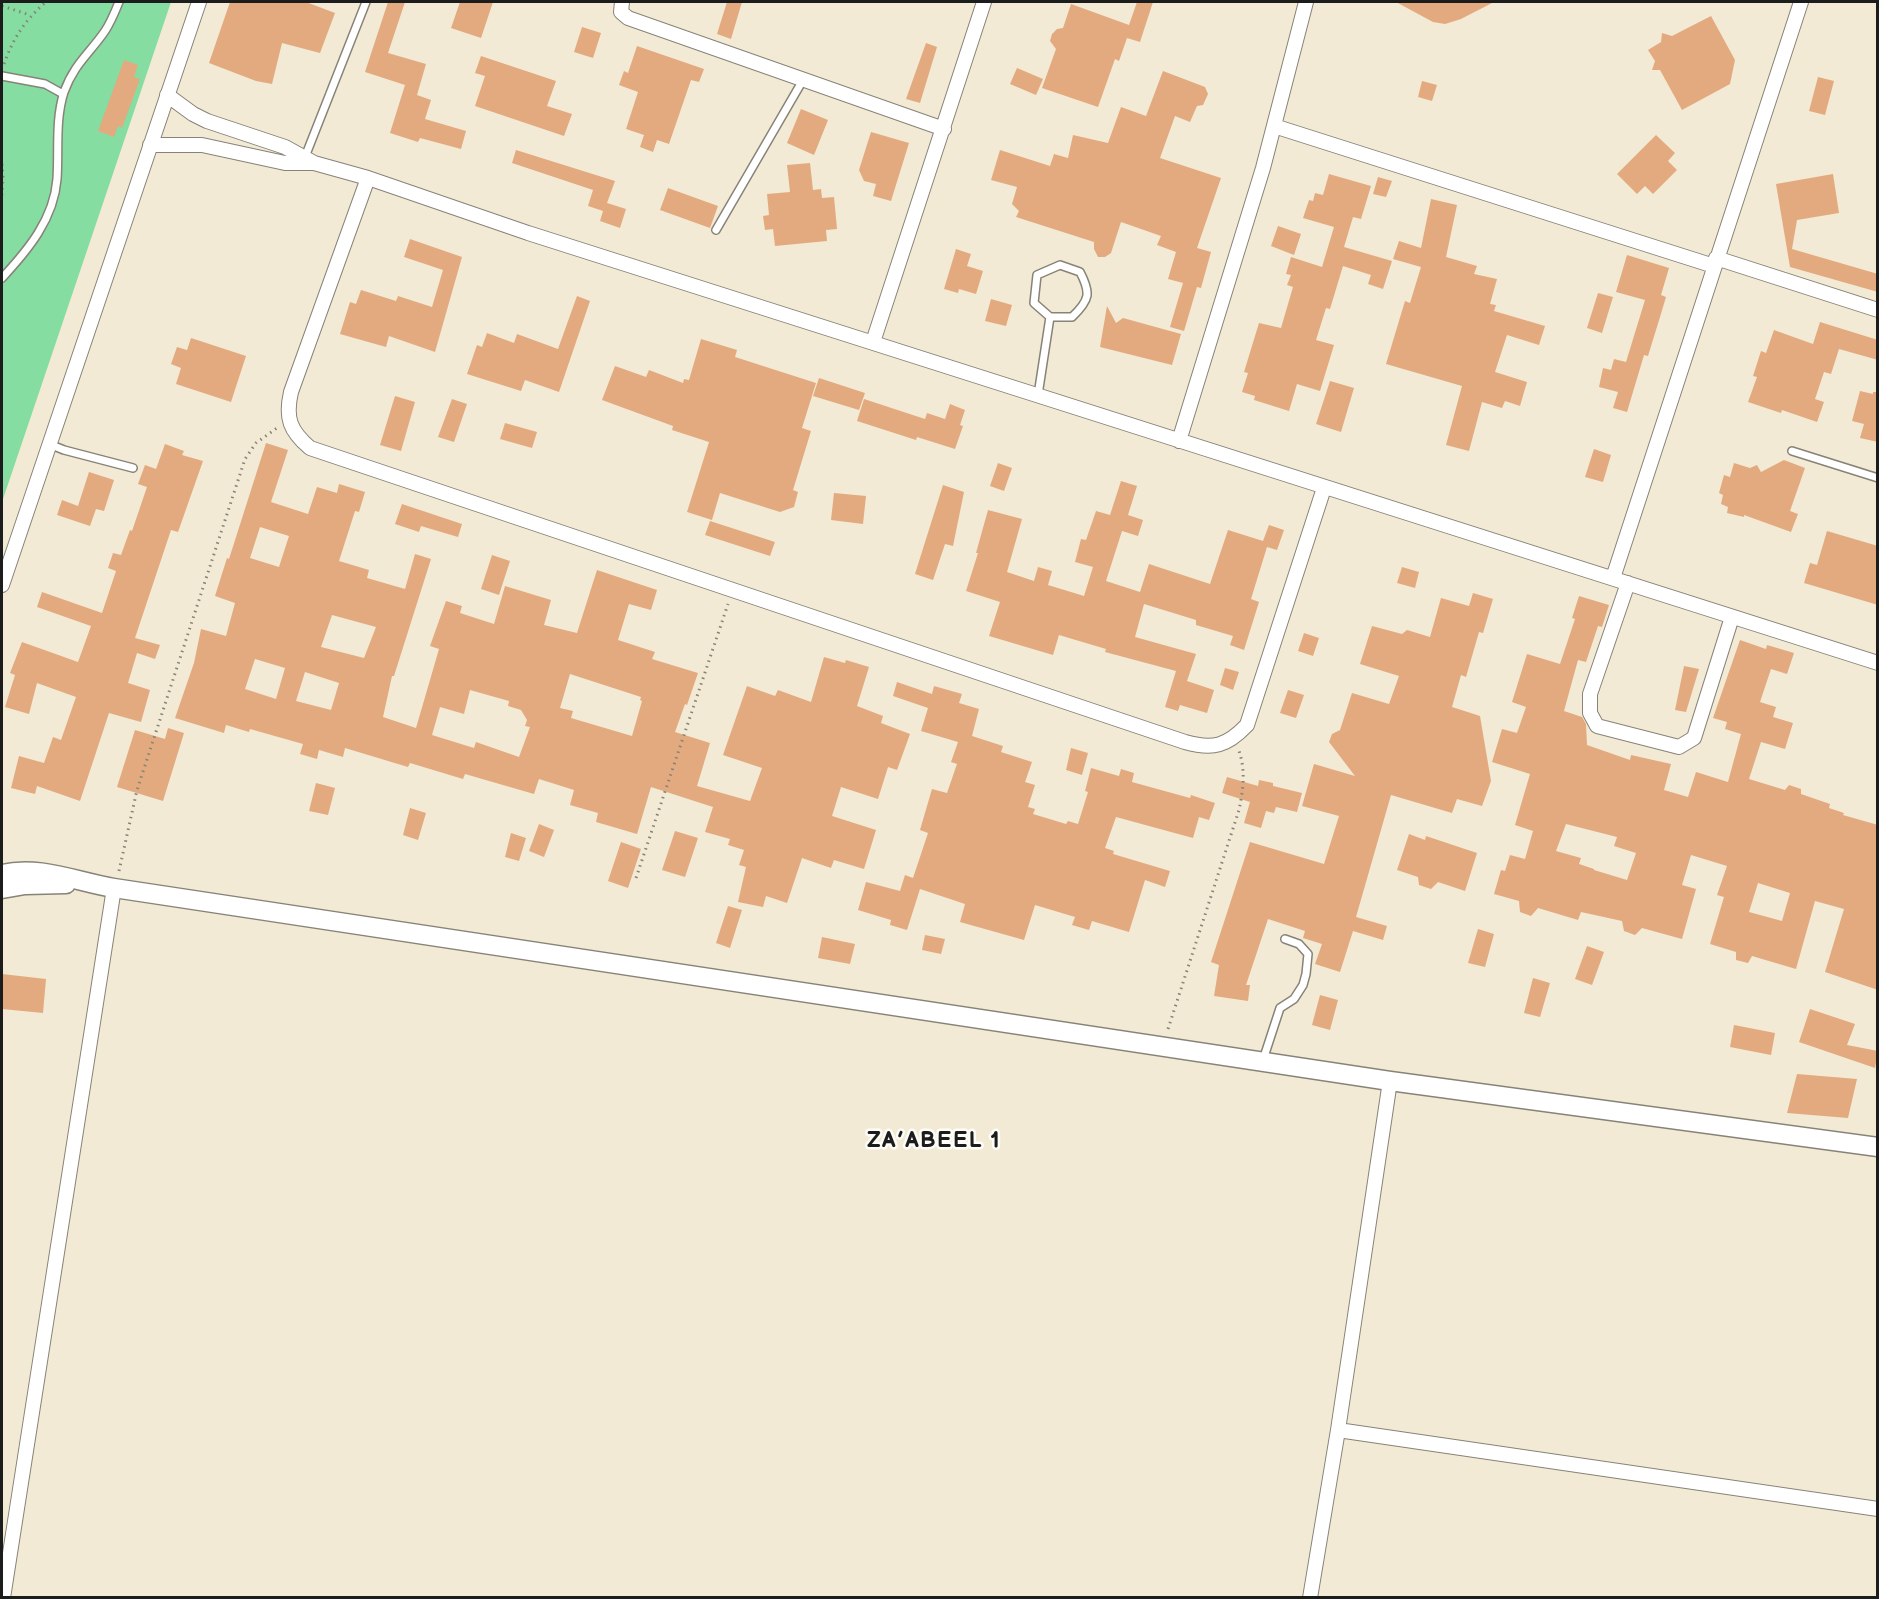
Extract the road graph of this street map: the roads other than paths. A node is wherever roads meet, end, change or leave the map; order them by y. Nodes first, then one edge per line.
1 (118, 2) edge
2 (199, 2) edge
3 (366, 2) edge
4 (622, 2) edge
5 (984, 2) edge
6 (1306, 2) edge
7 (1801, 2) edge
8 (2, 74) edge
9 (803, 80) junction
10 (63, 94) junction
11 (167, 95) junction
12 (1274, 126) junction
13 (944, 129) junction
14 (150, 145) junction
15 (310, 160) junction
16 (368, 178) junction
17 (716, 230) dead end
18 (1715, 262) junction
19 (2, 278) edge
20 (1878, 310) edge
21 (1050, 316) junction
22 (873, 342) junction
23 (1038, 395) junction
24 (1179, 441) junction
25 (49, 444) junction
26 (1792, 451) dead end
27 (133, 468) dead end
28 (1878, 478) edge
29 (1324, 488) junction
30 (1613, 578) junction
31 (1628, 583) junction
32 (2, 585) edge
33 (1732, 617) junction
34 (1878, 663) edge
35 (2, 874) edge
36 (83, 883) junction
37 (114, 888) junction
38 (2, 889) edge
39 (1285, 939) dead end
40 (1262, 1062) junction
41 (1390, 1081) junction
42 (1878, 1147) edge
43 (1338, 1430) junction
44 (1878, 1509) edge
45 (3, 1598) edge
46 (1311, 1598) edge

1 - 10 lane
2 - 11 street
3 - 15 lane
4 - 9 street
5 - 13 street
6 - 12 street
7 - 18 street
8 - 10 lane
9 - 13 street
9 - 17 lane
10 - 19 lane
11 - 14 street
11 - 15 street
12 - 18 street
12 - 24 street
13 - 22 street
14 - 15 street
14 - 25 street
15 - 16 street
16 - 22 street
16 - 29 street
18 - 20 street
18 - 30 street
21 - 21 lane
21 - 23 lane
22 - 23 street
23 - 24 street
24 - 29 street
25 - 27 lane
25 - 32 street
26 - 28 lane
29 - 30 street
30 - 31 street
31 - 33 street
31 - 33 street
33 - 34 street
35 - 36 street
36 - 37 street
36 - 38 street
37 - 40 street
37 - 45 street
39 - 40 lane
40 - 41 street
41 - 42 street
41 - 43 street
43 - 44 street
43 - 46 street

